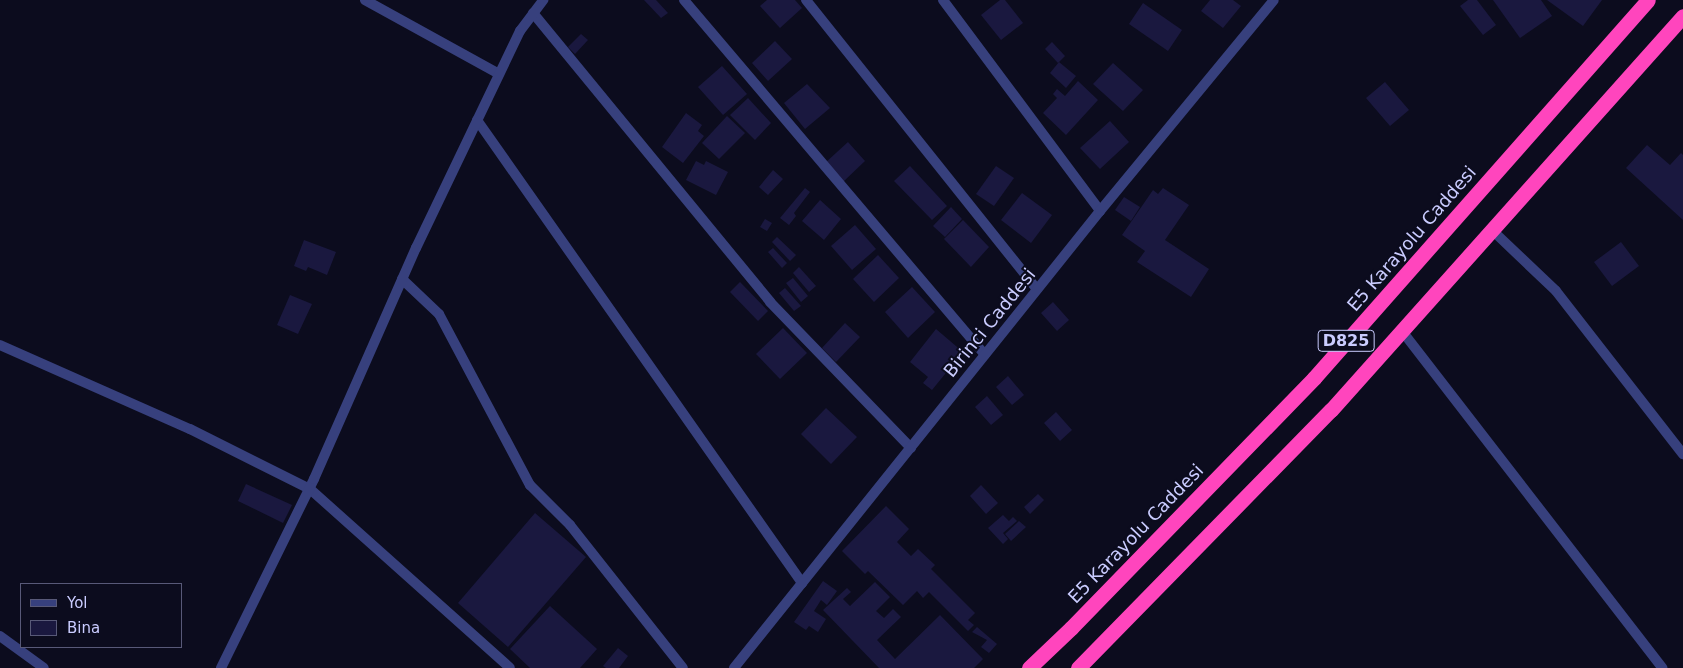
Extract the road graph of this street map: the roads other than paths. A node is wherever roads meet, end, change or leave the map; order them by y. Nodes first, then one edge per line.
1 (365, 0) edge
2 (543, 0) edge
3 (684, 0) edge
4 (806, 0) edge
5 (943, 0) edge
6 (1274, 0) edge
7 (1648, 0) edge
8 (533, 13) junction
9 (1683, 16) edge
10 (499, 74) junction
11 (477, 120) junction
12 (1100, 211) junction
13 (1492, 230) junction
14 (402, 279) junction
15 (1037, 290) junction
16 (1402, 331) junction
17 (0, 345) edge
18 (985, 355) junction
19 (911, 448) junction
20 (1683, 454) edge
21 (310, 488) junction
22 (802, 583) junction
23 (0, 636) edge
24 (44, 668) edge
25 (221, 668) edge
26 (510, 668) edge
27 (683, 668) edge
28 (734, 668) edge
29 (1028, 668) edge
30 (1078, 668) edge
31 (1662, 668) edge

1 - 10 street
2 - 8 street
3 - 18 street
4 - 15 street
5 - 12 street
6 - 12 street, Birinci Caddesi
7 - 29 highway, E5 Karayolu Caddesi / D825
8 - 10 street
8 - 19 street
9 - 13 highway, D825
10 - 11 street
11 - 14 street
11 - 22 street
12 - 15 street, Birinci Caddesi
13 - 16 highway, D825
13 - 20 street
14 - 21 street
14 - 27 street
15 - 18 street, Birinci Caddesi
16 - 30 highway, D825
16 - 31 street
17 - 21 street
18 - 19 street, Birinci Caddesi
19 - 22 street, Birinci Caddesi
21 - 25 street
21 - 26 street
22 - 28 street, Birinci Caddesi
23 - 24 street

